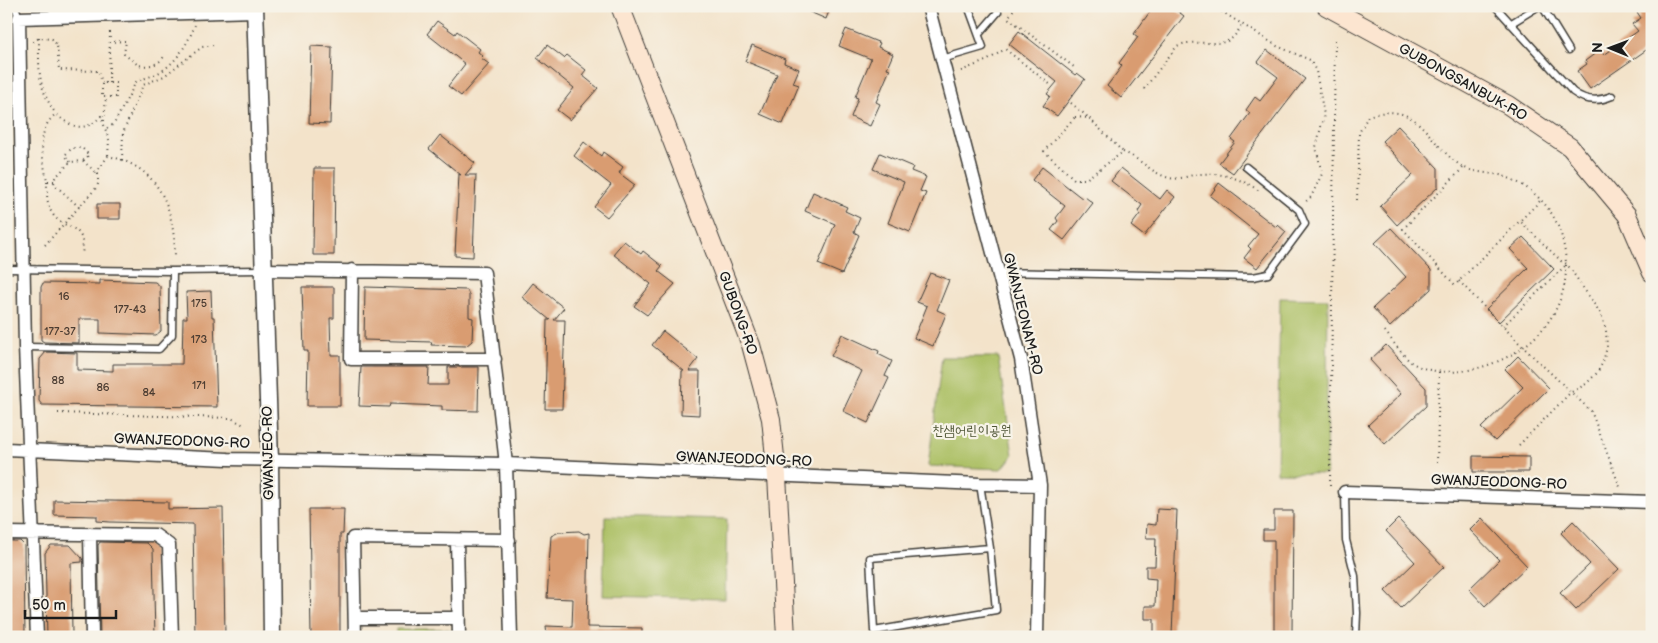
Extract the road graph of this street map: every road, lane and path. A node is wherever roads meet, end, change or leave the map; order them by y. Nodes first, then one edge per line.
1 (620, 6) edge
2 (928, 6) edge
3 (968, 6) edge
4 (1016, 6) edge
5 (1213, 6) edge
6 (1494, 6) edge
7 (1540, 6) edge
8 (1332, 8) edge
9 (255, 9) edge
10 (17, 12) edge
11 (998, 12) dead end
12 (110, 22) dead end
13 (196, 22) dead end
14 (1243, 23) junction
15 (1510, 24) junction
16 (979, 34) junction
17 (1336, 36) dead end
18 (39, 38) junction
19 (110, 42) junction
20 (31, 44) dead end
21 (213, 45) dead end
22 (1569, 50) dead end
23 (165, 54) dead end
24 (942, 59) junction
25 (1074, 67) dead end
26 (961, 71) dead end
27 (102, 83) junction
28 (109, 83) junction
29 (1051, 86) dead end
30 (1144, 89) dead end
31 (1612, 96) dead end
32 (106, 97) junction
33 (1072, 103) dead end
34 (56, 114) junction
35 (1089, 118) junction
36 (104, 121) junction
37 (107, 128) junction
38 (1123, 152) junction
39 (108, 156) junction
40 (122, 160) junction
41 (83, 161) junction
42 (70, 162) junction
43 (1246, 167) dead end
44 (1463, 168) junction
45 (96, 173) junction
46 (48, 181) junction
47 (54, 181) junction
48 (1262, 193) dead end
49 (1357, 200) dead end
50 (1541, 200) junction
51 (1302, 204) dead end
52 (79, 207) junction
53 (1520, 221) junction
54 (64, 223) junction
55 (45, 245) dead end
56 (82, 254) dead end
57 (175, 256) dead end
58 (1568, 264) junction
59 (6, 268) edge
60 (23, 269) junction
61 (263, 270) junction
62 (352, 270) junction
63 (173, 272) junction
64 (997, 272) junction
65 (1652, 273) edge
66 (1459, 281) junction
67 (1503, 326) junction
68 (1384, 330) dead end
69 (25, 347) junction
70 (1523, 347) junction
71 (495, 359) junction
72 (1439, 371) junction
73 (1570, 393) junction
74 (58, 413) dead end
75 (244, 425) dead end
76 (1519, 445) dead end
77 (6, 450) edge
78 (30, 450) junction
79 (270, 460) junction
80 (1437, 463) dead end
81 (506, 464) junction
82 (777, 476) junction
83 (980, 484) junction
84 (1040, 485) junction
85 (1330, 486) dead end
86 (1620, 488) dead end
87 (1345, 492) joint
88 (1652, 502) edge
89 (6, 533) edge
90 (34, 534) junction
91 (90, 534) junction
92 (458, 540) junction
93 (509, 540) junction
94 (990, 548) junction
95 (355, 618) junction
96 (459, 618) junction
97 (37, 637) edge
98 (92, 637) edge
99 (172, 637) edge
100 (272, 637) edge
101 (355, 637) edge
102 (459, 637) edge
103 (511, 637) edge
104 (786, 637) edge
105 (1037, 637) edge
106 (1356, 637) edge

1 - 82 main road, GUBONG-RO
2 - 24 street, GWANJEONAM-RO
3 - 16 lane
4 - 25 path
5 - 14 path
6 - 15 lane
7 - 15 lane
7 - 22 lane
8 - 65 main road, GUBONGSANBUK-RO
9 - 10 street
9 - 61 street, GWANJEO-RO
10 - 60 street
11 - 16 lane
12 - 19 path
13 - 37 path
14 - 30 path
14 - 51 path
15 - 31 lane
16 - 24 lane
17 - 85 path
18 - 20 path
18 - 27 path
18 - 34 path
19 - 23 path
19 - 28 path
21 - 40 path
24 - 64 street, GWANJEONAM-RO
26 - 29 path
27 - 28 path
27 - 32 path
28 - 32 path
32 - 36 path
33 - 35 path
34 - 36 path
34 - 46 path
35 - 38 path
35 - 38 path
36 - 37 path
37 - 39 path
38 - 48 path
39 - 40 path
39 - 45 path
40 - 57 path
41 - 42 path
41 - 42 path
41 - 45 path
42 - 47 path
43 - 64 lane
44 - 49 path
44 - 50 path
44 - 66 path
45 - 52 path
46 - 47 path
46 - 54 path
47 - 52 path
50 - 53 path
50 - 58 path
52 - 54 path
53 - 58 path
53 - 66 path
54 - 55 path
54 - 56 path
58 - 67 path
58 - 70 path
58 - 73 path
59 - 60 lane
60 - 63 lane
60 - 69 street
61 - 62 street
61 - 63 lane
61 - 79 street, GWANJEO-RO
62 - 71 street
62 - 71 street
63 - 69 lane
64 - 84 street, GWANJEONAM-RO
66 - 67 path
67 - 70 path
68 - 72 path
69 - 78 street
70 - 72 path
70 - 73 path
71 - 81 street
72 - 80 path
73 - 76 path
73 - 86 path
74 - 75 path
77 - 78 street, GWANJEODONG-RO
78 - 79 street, GWANJEODONG-RO
78 - 90 street
79 - 81 street, GWANJEODONG-RO
79 - 100 street, GWANJEO-RO
81 - 82 street, GWANJEODONG-RO
81 - 93 street
82 - 83 street, GWANJEODONG-RO
82 - 104 main road, GUBONG-RO
83 - 84 street, GWANJEODONG-RO
83 - 94 lane
84 - 105 street, GWANJEONAM-RO
87 - 88 street, GWANJEODONG-RO
87 - 106 lane
89 - 90 street
90 - 91 street
90 - 97 street
91 - 98 street
91 - 99 street
92 - 93 street
92 - 95 street
92 - 96 street
93 - 103 street
94 - 94 lane
95 - 96 street
95 - 101 street
96 - 102 street

